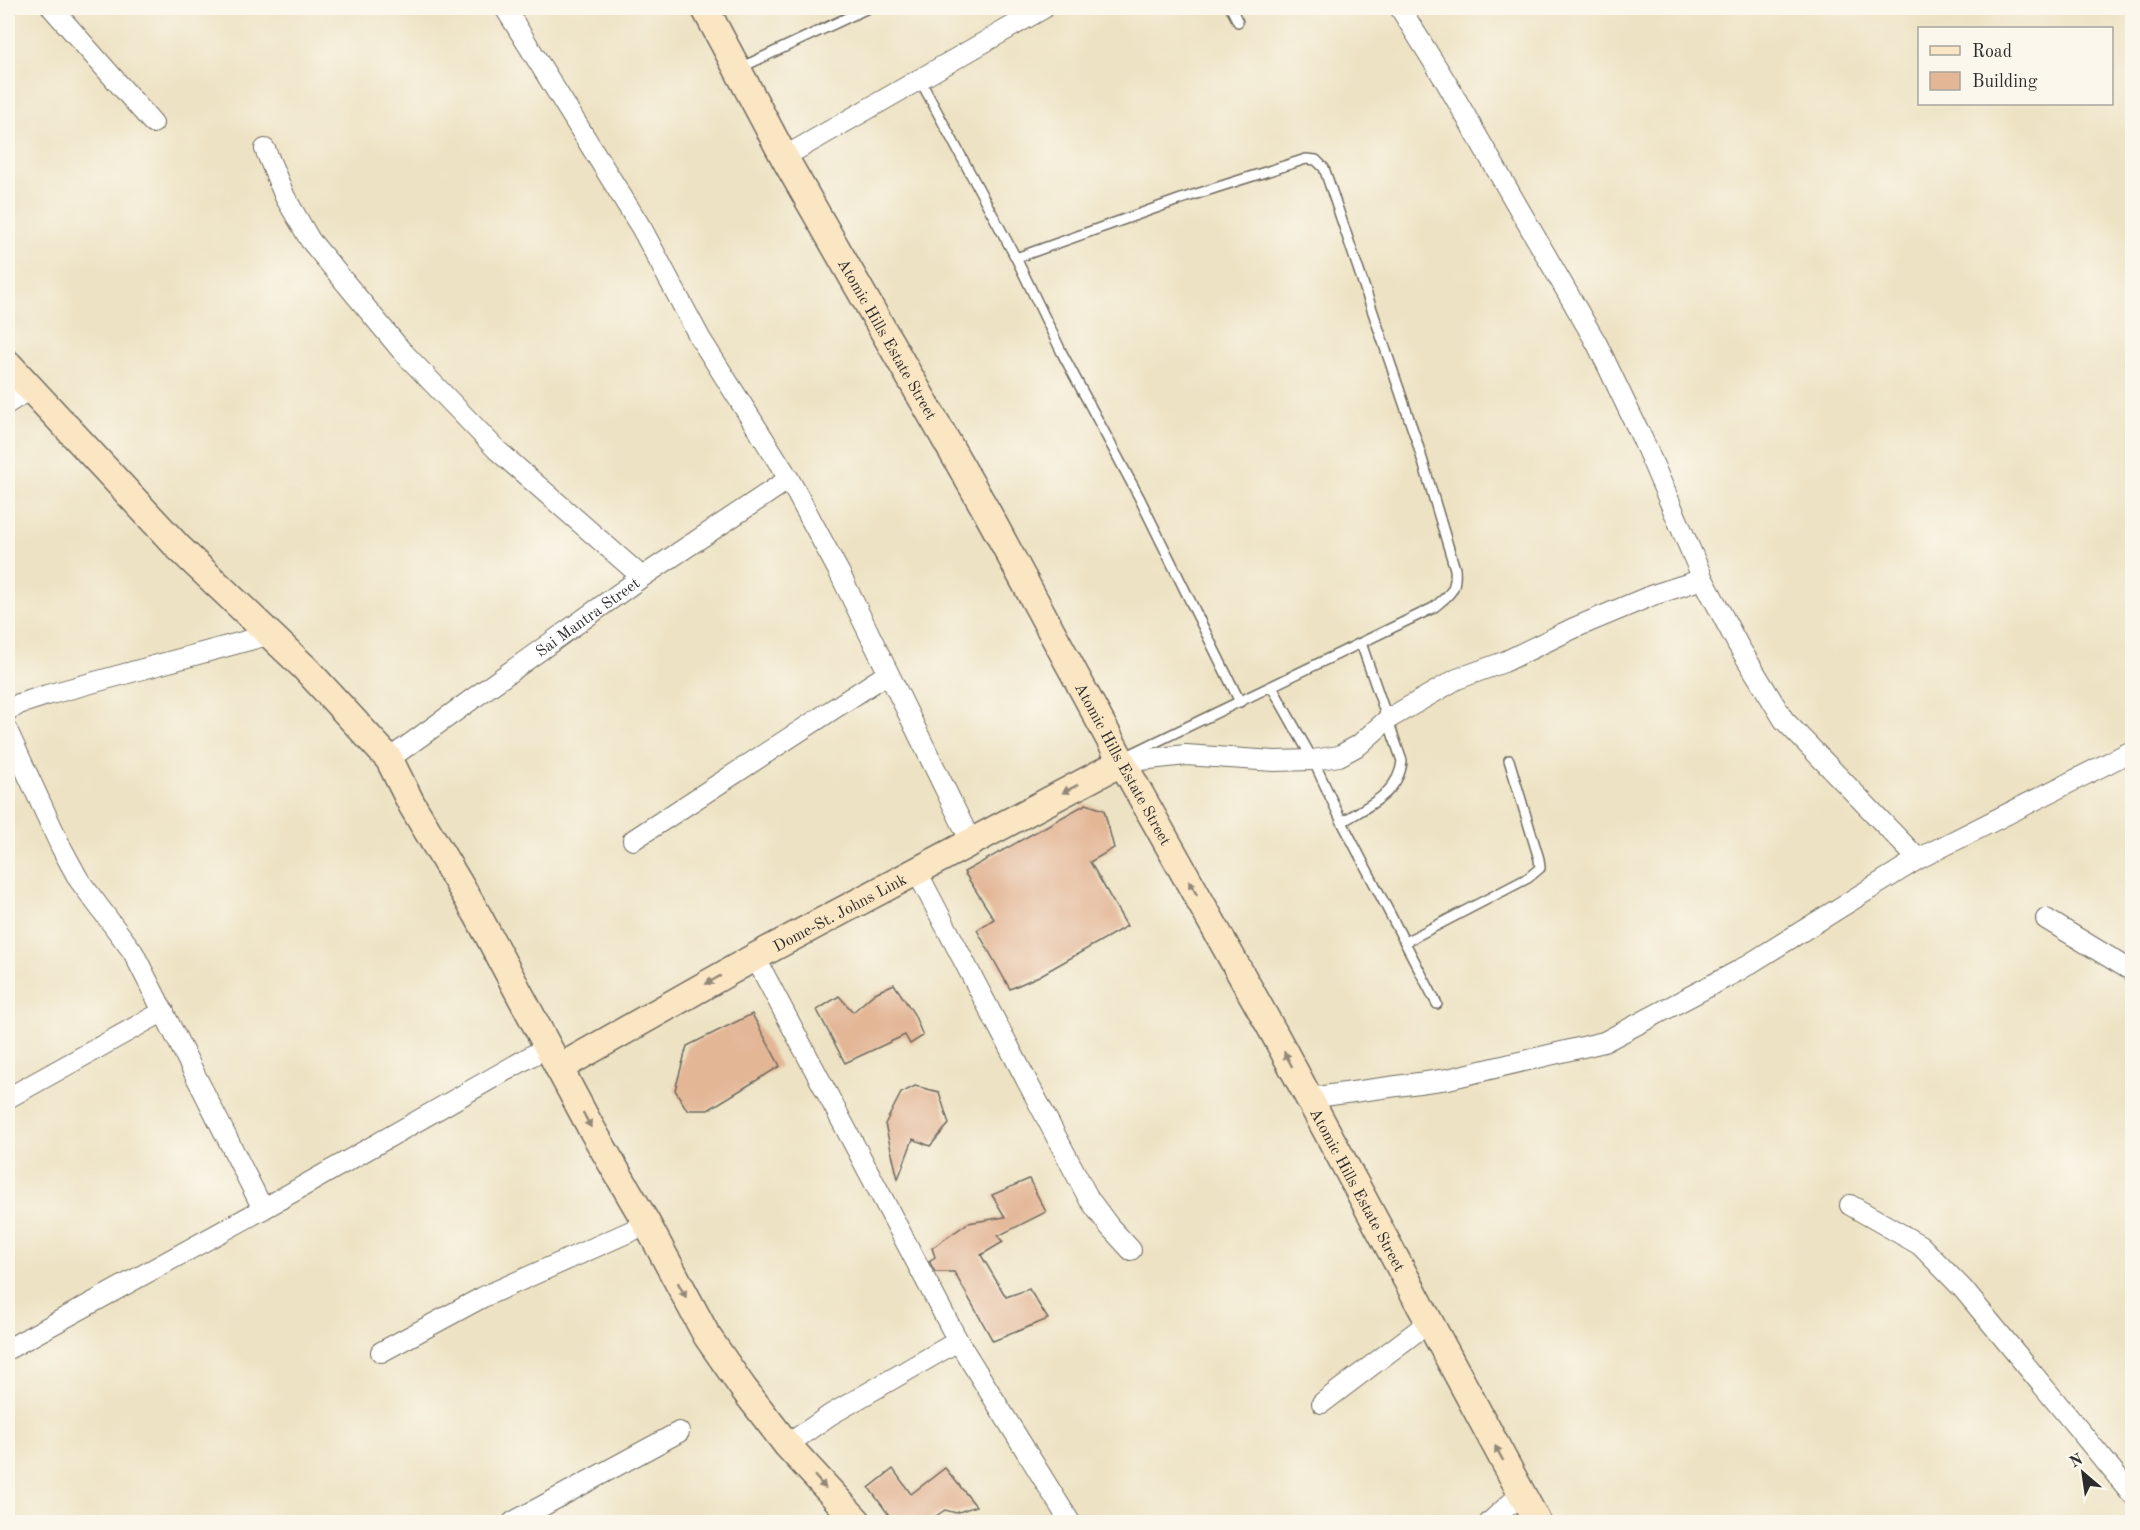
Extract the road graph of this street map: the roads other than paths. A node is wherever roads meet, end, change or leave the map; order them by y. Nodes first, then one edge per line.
1 (52, 8) edge
2 (505, 8) edge
3 (705, 8) edge
4 (868, 8) edge
5 (1044, 8) edge
6 (1231, 8) edge
7 (1400, 8) edge
8 (1238, 22) dead end
9 (737, 69) junction
10 (920, 80) junction
11 (153, 123) dead end
12 (266, 149) dead end
13 (784, 157) junction
14 (1016, 258) junction
15 (8, 364) edge
16 (30, 389) junction
17 (8, 403) edge
18 (789, 479) junction
19 (642, 577) junction
20 (1703, 579) junction
21 (268, 635) junction
22 (1361, 643) junction
23 (887, 674) junction
24 (1272, 687) junction
25 (1240, 702) junction
26 (8, 711) edge
27 (1388, 719) junction
28 (8, 732) edge
29 (2133, 751) edge
30 (389, 759) junction
31 (1313, 760) junction
32 (1509, 760) dead end
33 (1122, 761) junction
34 (1342, 822) junction
35 (633, 840) dead end
36 (971, 842) junction
37 (1918, 859) junction
38 (917, 872) junction
39 (2046, 919) dead end
40 (1405, 942) junction
41 (755, 957) junction
42 (2133, 971) edge
43 (1437, 1004) dead end
44 (164, 1011) junction
45 (553, 1058) junction
46 (8, 1098) edge
47 (1309, 1098) junction
48 (1850, 1205) dead end
49 (264, 1209) junction
50 (647, 1224) junction
51 (1131, 1250) dead end
52 (1429, 1322) junction
53 (958, 1341) junction
54 (8, 1349) edge
55 (381, 1352) dead end
56 (1322, 1402) dead end
57 (679, 1432) dead end
58 (788, 1445) junction
59 (1521, 1494) junction
60 (2133, 1494) edge
61 (535, 1518) edge
62 (513, 1522) edge
63 (858, 1522) edge
64 (1070, 1522) edge
65 (1490, 1522) edge
66 (1537, 1522) edge

1 - 11 street
2 - 18 street
3 - 9 main road, Atomic Hills Estate Street
4 - 9 lane
5 - 10 street
6 - 8 lane
7 - 20 street
9 - 13 main road, Atomic Hills Estate Street
10 - 13 street
10 - 14 lane
12 - 19 street
13 - 33 main road, Atomic Hills Estate Street
14 - 22 lane
14 - 25 lane
15 - 16 main road
16 - 17 street
16 - 21 main road
18 - 19 street, Sai Mantra Street
18 - 23 street
19 - 30 street, Sai Mantra Street
20 - 27 street
20 - 37 street
21 - 26 street
21 - 30 main road
22 - 24 lane
22 - 27 lane
23 - 35 street
23 - 36 street
24 - 25 lane
24 - 31 lane
25 - 33 lane
27 - 31 street
27 - 34 lane
28 - 44 street
29 - 37 street
30 - 45 main road
31 - 33 street
31 - 34 lane
32 - 40 lane
33 -> 36 main road, Dome-St. Johns Link
47 -> 33 main road, Atomic Hills Estate Street
34 - 40 lane
36 - 38 main road, Dome-St. Johns Link
37 - 47 street
38 - 41 main road, Dome-St. Johns Link
38 - 51 street
39 - 42 street
40 - 43 lane
41 -> 45 main road, Dome-St. Johns Link
41 - 53 street
44 - 46 street
44 - 49 street
45 - 49 street
45 -> 50 main road
47 - 52 main road, Atomic Hills Estate Street
48 - 60 street
49 - 54 street
50 - 55 street
50 -> 58 main road
52 - 56 street
59 -> 52 main road, Atomic Hills Estate Street
53 - 58 street
53 - 64 street
57 - 61 street
58 -> 63 main road
59 - 65 street
59 - 66 main road, Atomic Hills Estate Street
61 - 62 street

